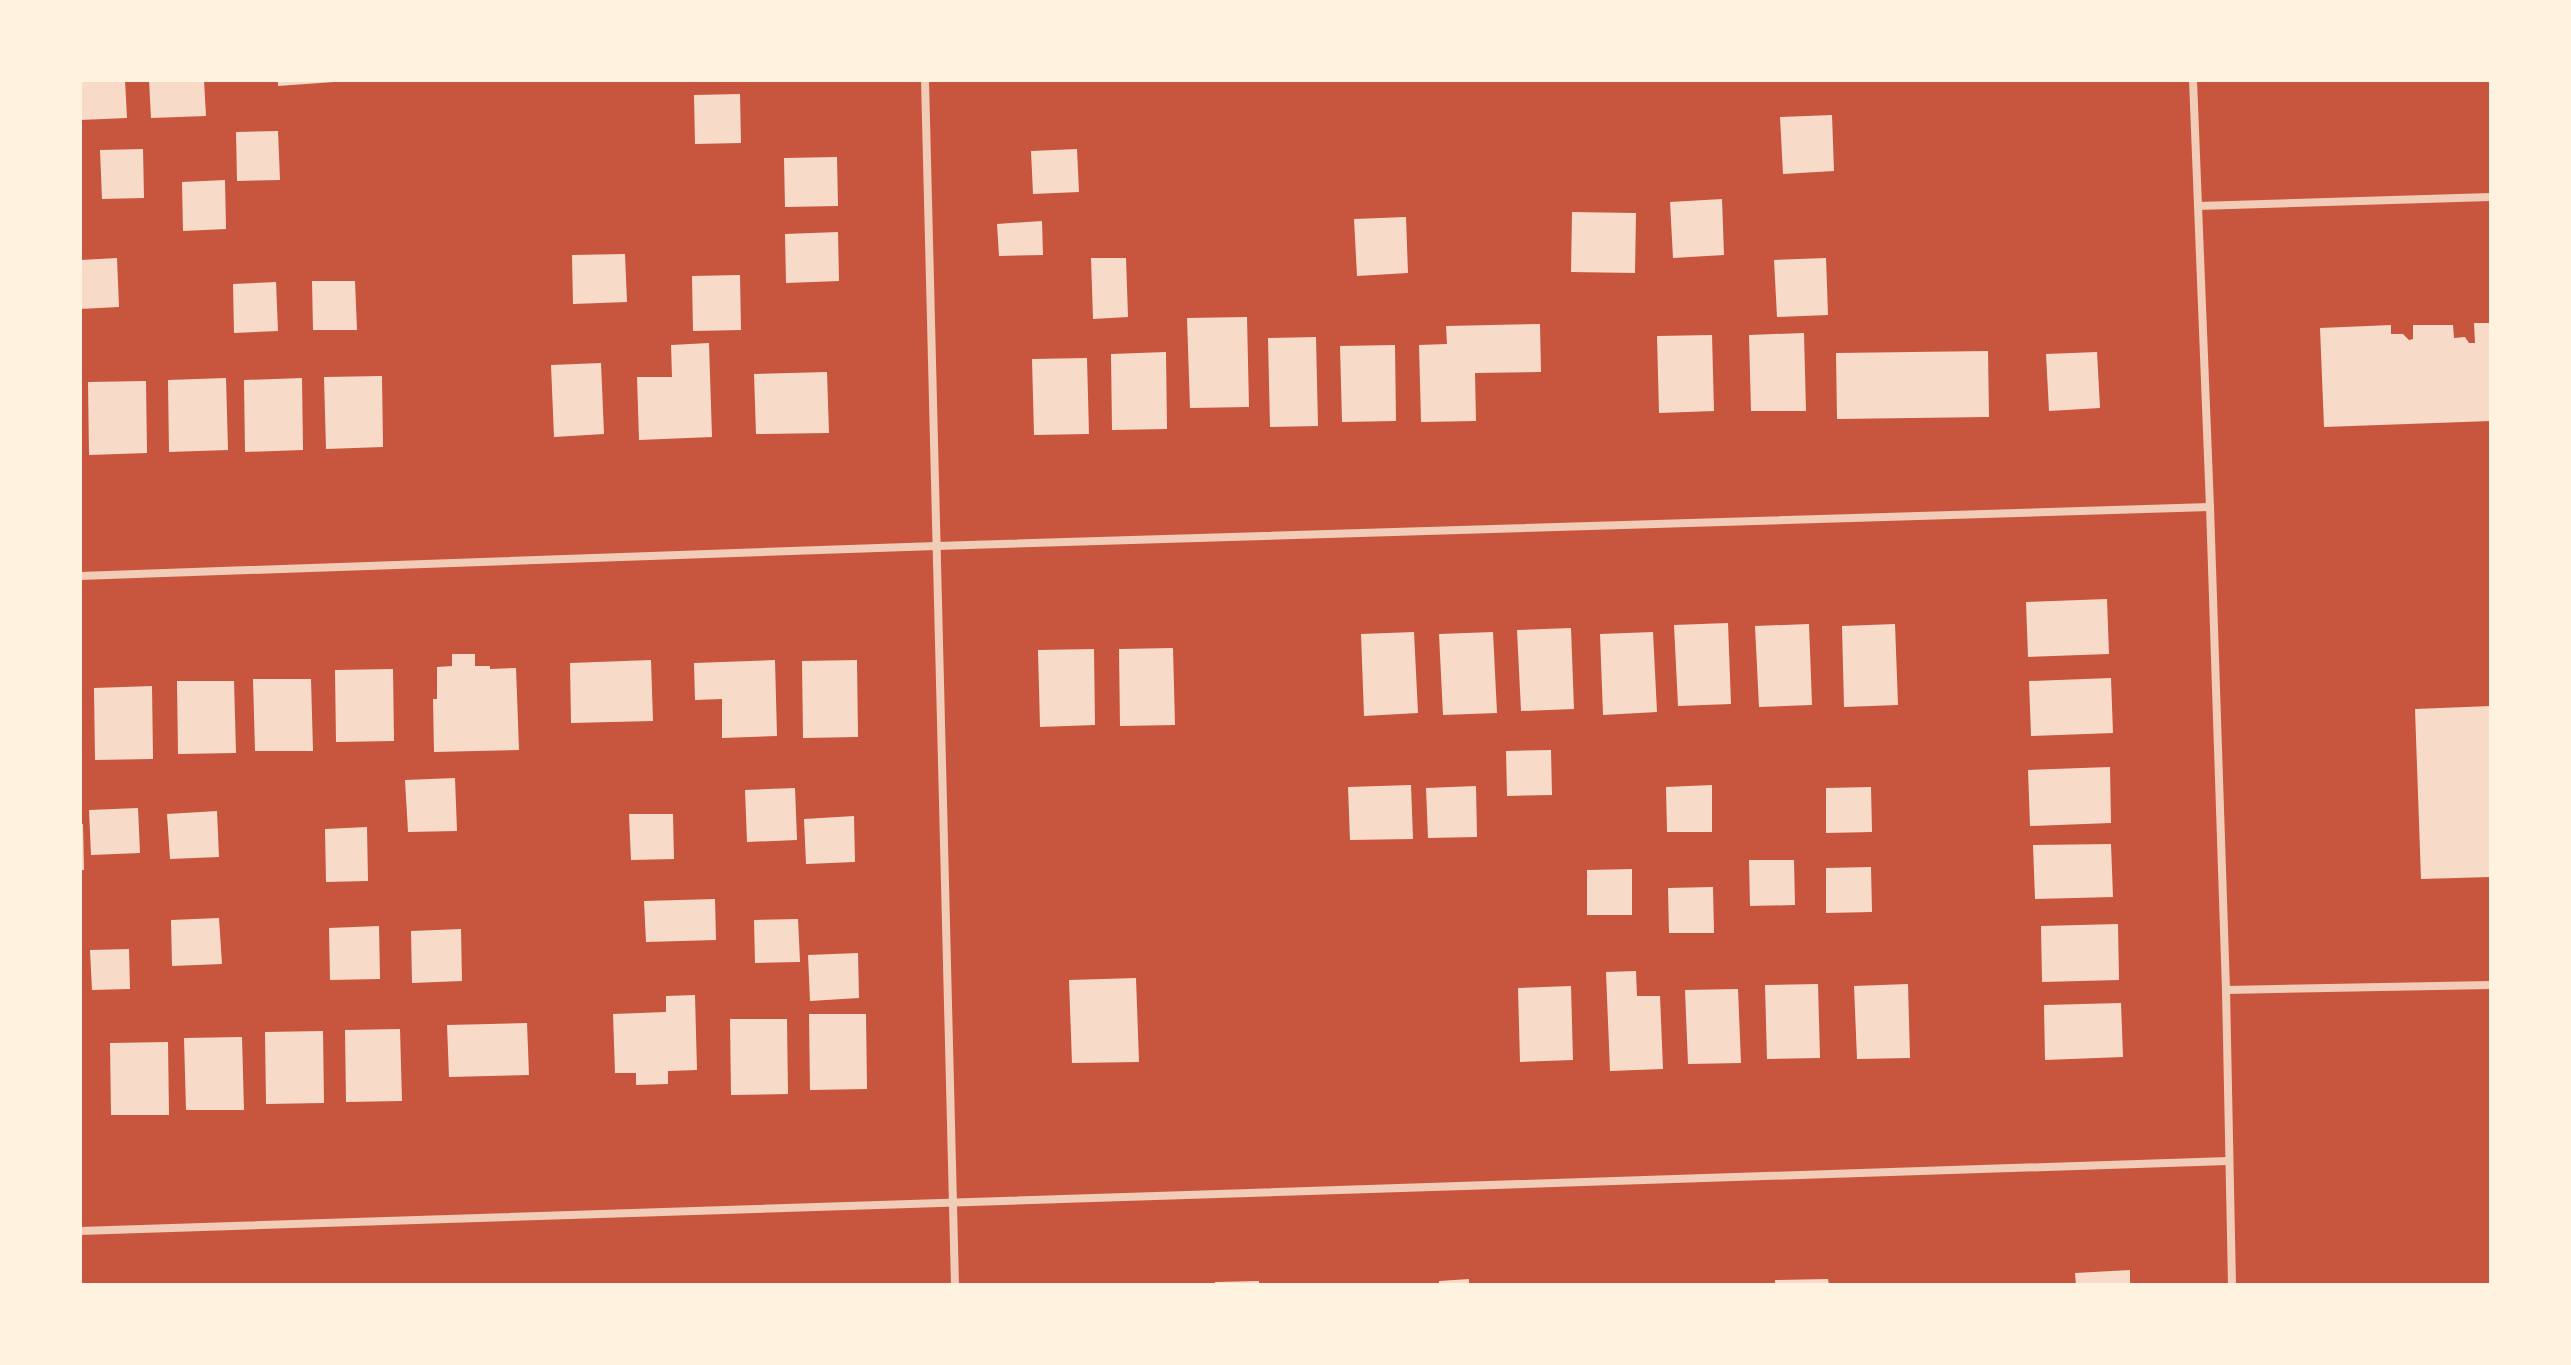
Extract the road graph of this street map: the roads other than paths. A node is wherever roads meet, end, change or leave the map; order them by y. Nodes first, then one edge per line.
1 (925, 80) edge
2 (2193, 80) edge
3 (2491, 197) edge
4 (2198, 206) junction
5 (2210, 507) junction
6 (936, 546) junction
7 (80, 576) edge
8 (2491, 985) edge
9 (2226, 990) junction
10 (2228, 1161) junction
11 (953, 1204) junction
12 (80, 1231) edge
13 (955, 1285) edge
14 (2232, 1285) edge

1 - 6 street
2 - 4 street
3 - 4 street
4 - 5 street
5 - 6 street
5 - 9 street
6 - 7 street
6 - 11 street
8 - 9 street
9 - 10 street
10 - 11 street
10 - 14 street
11 - 12 street
11 - 13 street

